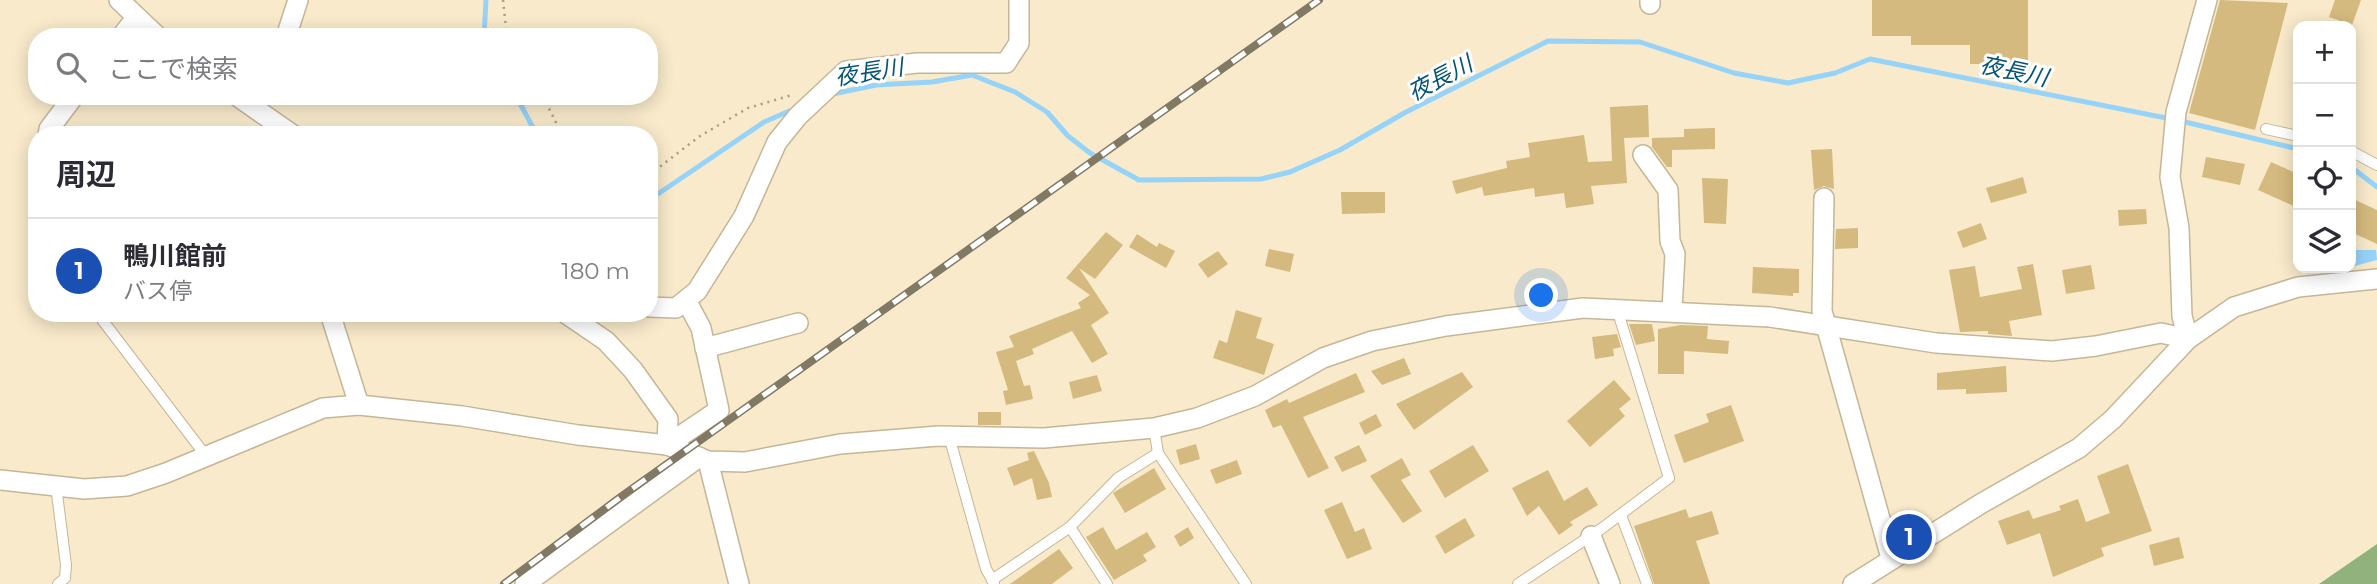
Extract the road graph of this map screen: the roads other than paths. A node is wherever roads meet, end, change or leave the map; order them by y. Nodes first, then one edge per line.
1 (119, 0) edge
2 (298, 0) edge
3 (1019, 0) edge
4 (2207, 0) edge
5 (136, 18) junction
6 (128, 28) edge
7 (148, 28) edge
8 (289, 28) edge
9 (67, 105) edge
10 (259, 107) edge
11 (51, 126) edge
12 (266, 126) edge
13 (282, 126) edge
14 (2266, 129) dead end
15 (2293, 134) edge
16 (2356, 154) edge
17 (1643, 155) dead end
18 (2377, 165) edge
19 (1824, 198) dead end
20 (2377, 279) edge
21 (686, 300) junction
22 (658, 308) edge
23 (1617, 309) junction
24 (1672, 310) junction
25 (104, 322) edge
26 (333, 322) edge
27 (578, 322) edge
28 (798, 323) dead end
29 (1828, 325) junction
30 (2188, 339) junction
31 (705, 348) junction
32 (359, 405) junction
33 (1154, 428) junction
34 (949, 436) junction
35 (667, 444) junction
36 (1158, 453) junction
37 (206, 456) junction
38 (703, 459) junction
39 (0, 480) edge
40 (56, 485) junction
41 (1620, 515) junction
42 (1070, 527) junction
43 (1591, 536) junction
44 (1891, 558) junction
45 (65, 582) edge
46 (994, 582) edge
47 (525, 584) edge
48 (739, 584) edge
49 (1108, 584) edge
50 (1246, 584) edge
51 (1518, 584) edge
52 (1610, 584) edge
53 (1647, 584) edge
54 (1853, 584) edge

1 - 5 street
2 - 8 street
3 - 21 street
4 - 30 street
5 - 6 street
5 - 7 street
9 - 11 street
10 - 12 street
10 - 13 street
14 - 15 lane
16 - 18 lane
17 - 24 street
19 - 29 street
20 - 30 street
21 - 22 street
21 - 31 street
23 - 24 street
23 - 33 street
23 - 41 lane
24 - 29 street
25 - 37 lane
26 - 32 street
27 - 35 street
28 - 31 street
29 - 30 street
29 - 44 street
30 - 44 street
31 - 35 street
32 - 35 street
32 - 37 street
33 - 34 street
33 - 36 lane
34 - 38 street
34 - 46 lane
35 - 38 street
36 - 42 lane
36 - 50 lane
37 - 40 street
38 - 47 street
38 - 48 street
39 - 40 street
40 - 45 lane
41 - 43 lane
41 - 53 lane
42 - 46 lane
42 - 49 lane
43 - 51 lane
43 - 52 street
44 - 54 street

